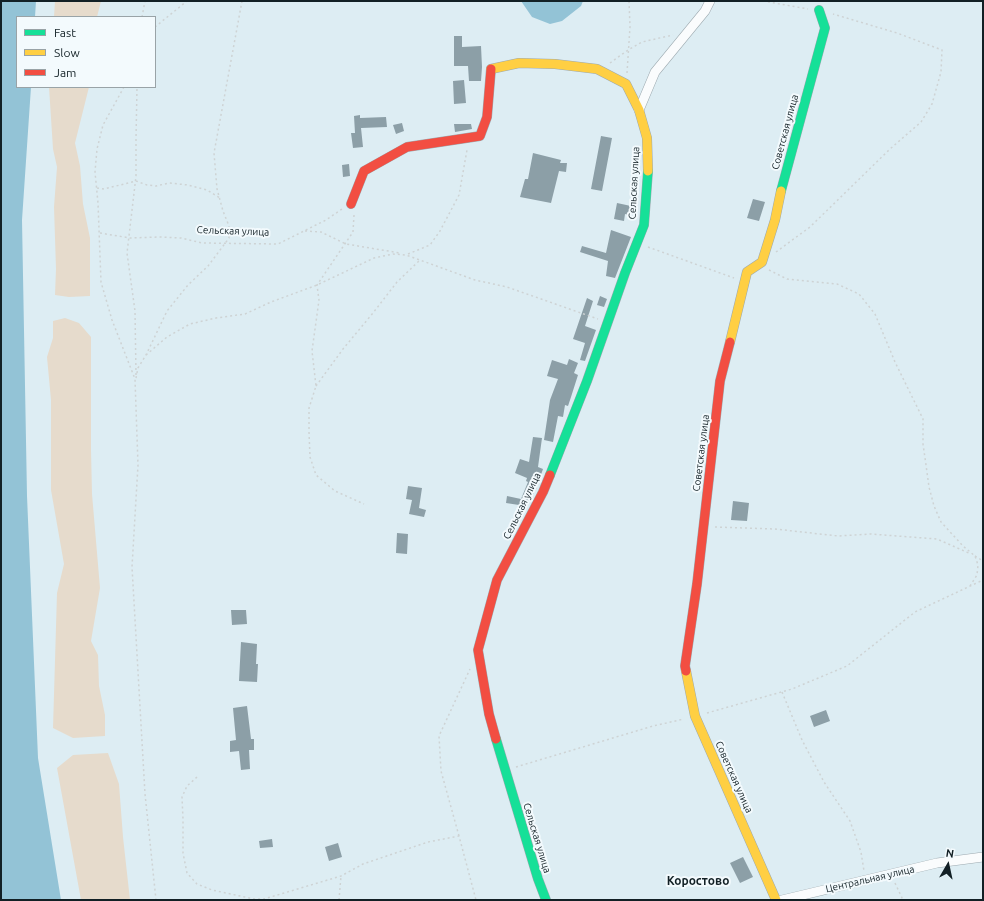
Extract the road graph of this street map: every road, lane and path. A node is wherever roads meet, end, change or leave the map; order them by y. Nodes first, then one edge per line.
1 (145, 1) edge
2 (187, 1) edge
3 (242, 1) edge
4 (629, 1) edge
5 (710, 1) edge
6 (763, 1) edge
7 (819, 10) joint
8 (833, 14) dead end
9 (142, 16) edge
10 (156, 27) edge
11 (674, 35) dead end
12 (628, 50) junction
13 (597, 69) junction
14 (626, 84) junction
15 (123, 88) edge
16 (137, 88) edge
17 (639, 110) junction
18 (470, 138) junction
19 (136, 181) junction
20 (97, 188) junction
21 (220, 198) junction
22 (351, 204) junction
23 (304, 231) junction
24 (100, 233) junction
25 (130, 238) junction
26 (637, 242) junction
27 (226, 243) junction
28 (346, 244) junction
29 (406, 254) junction
30 (774, 254) dead end
31 (420, 260) junction
32 (766, 269) dead end
33 (744, 282) junction
34 (317, 286) junction
35 (608, 322) junction
36 (146, 355) junction
37 (136, 379) junction
38 (316, 386) junction
39 (364, 504) dead end
40 (703, 526) junction
41 (975, 556) junction
42 (983, 561) edge
43 (983, 580) edge
44 (970, 586) junction
45 (472, 664) dead end
46 (782, 692) junction
47 (695, 716) junction
48 (505, 770) junction
49 (197, 777) dead end
50 (459, 836) junction
51 (983, 858) edge
52 (891, 874) junction
53 (340, 876) junction
54 (866, 880) junction
55 (156, 900) edge
56 (339, 900) edge
57 (476, 900) edge
58 (546, 900) edge
59 (776, 900) edge
60 (782, 900) edge
61 (903, 900) edge

1 - 9 path
2 - 10 path
3 - 21 path
4 - 12 path
5 - 17 street
6 - 7 path
7 - 33 street, Советская улица
8 - 30 path
11 - 12 path
12 - 13 path
12 - 14 path
13 - 14 street
13 - 18 street
14 - 17 street, Сельская улица
15 - 20 path
16 - 19 path
17 - 26 street, Сельская улица
18 - 22 street
18 - 29 path
19 - 20 path
19 - 21 path
19 - 25 path
20 - 24 path
21 - 27 path
22 - 23 path, Сельская улица
22 - 28 path
23 - 27 path, Сельская улица
23 - 28 path
24 - 25 path, Сельская улица
24 - 37 path
25 - 27 path, Сельская улица
25 - 37 path
26 - 33 path
26 - 35 street, Сельская улица
27 - 36 path
28 - 29 path
28 - 34 path
29 - 31 path
29 - 34 path
31 - 35 path
31 - 38 path
32 - 41 path
33 - 40 street, Советская улица
34 - 36 path
34 - 38 path
35 - 48 street, Сельская улица
36 - 37 path
37 - 55 path
38 - 39 path
40 - 41 path
40 - 47 street, Советская улица
41 - 42 path
41 - 44 path
43 - 44 path
44 - 46 path
45 - 50 path
46 - 47 path
46 - 54 path
47 - 48 path
47 - 59 street, Советская улица
48 - 58 street, Сельская улица
49 - 53 path
50 - 53 path
50 - 57 path
51 - 52 street, Центральная улица
52 - 54 street, Центральная улица
52 - 61 path
53 - 56 path
54 - 60 street, Центральная улица

